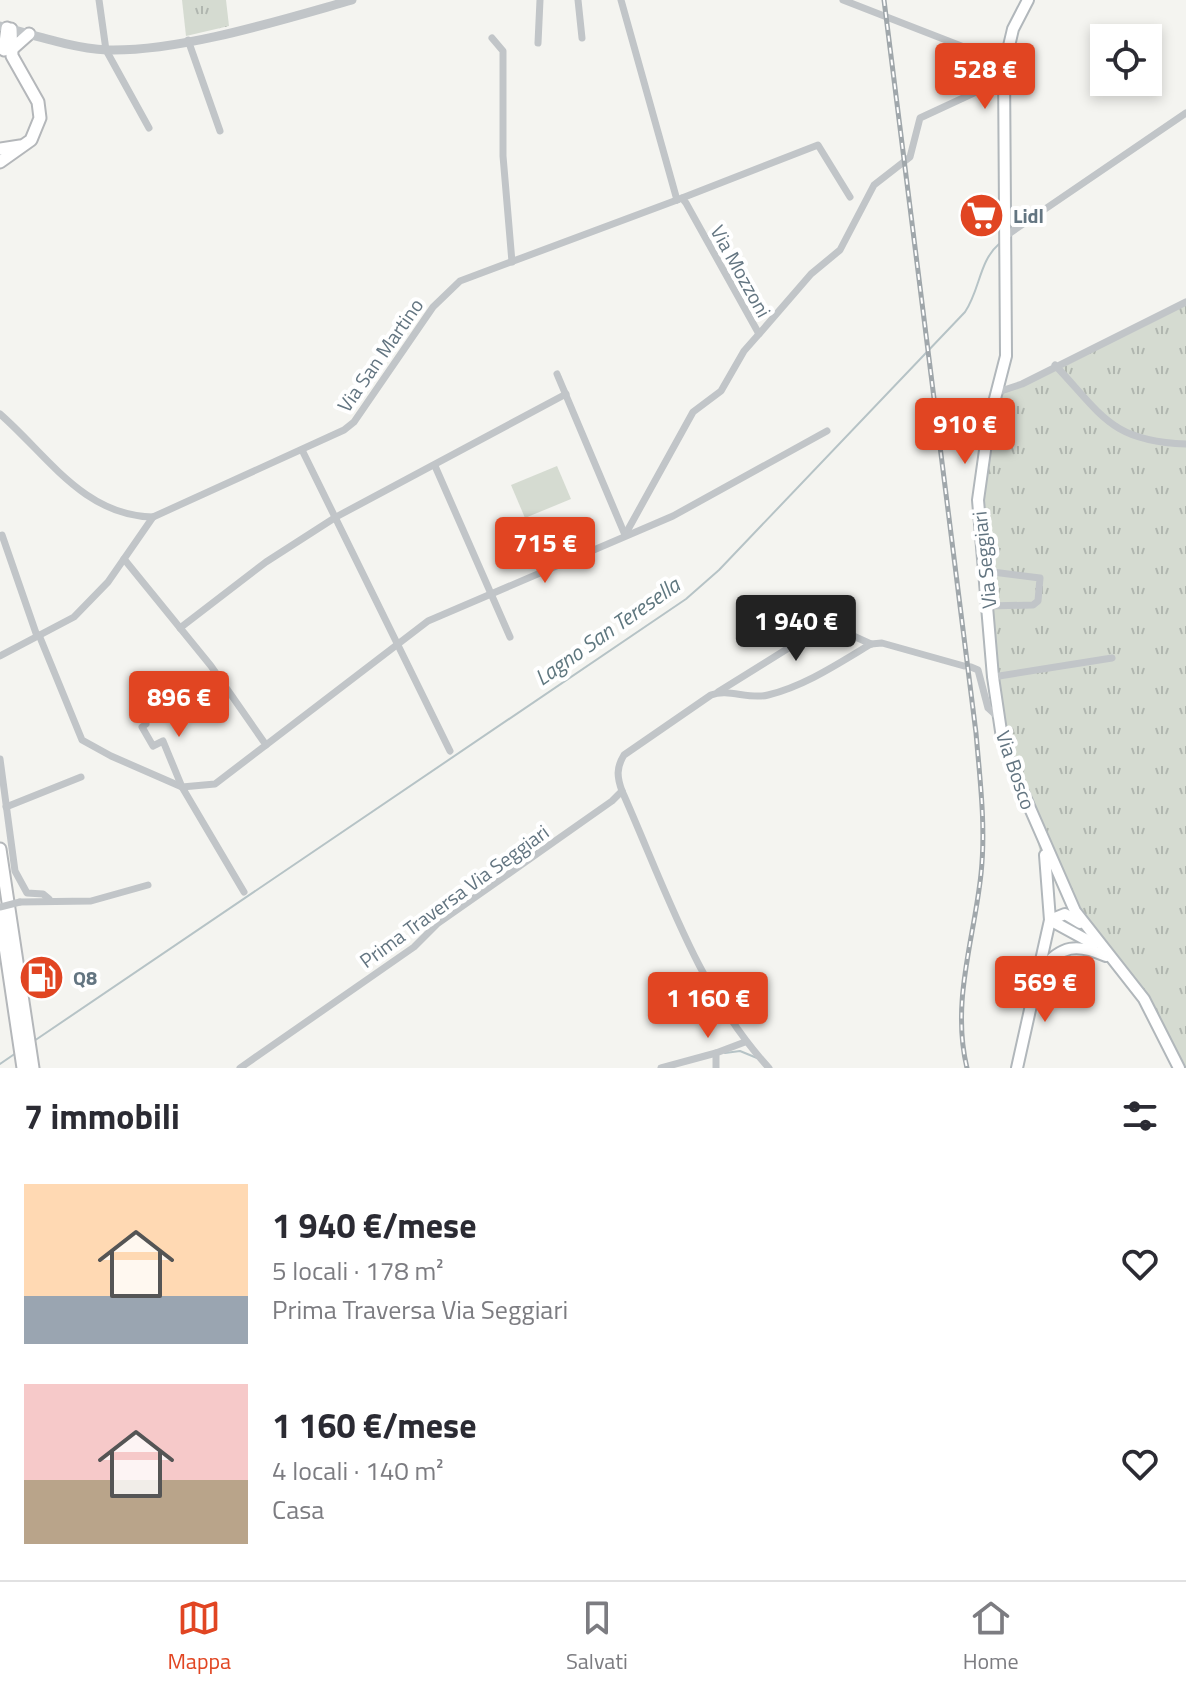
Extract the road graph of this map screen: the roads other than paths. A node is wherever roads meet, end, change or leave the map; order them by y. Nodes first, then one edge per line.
1 (99, 0) edge
2 (352, 0) edge
3 (540, 0) edge
4 (578, 0) edge
5 (621, 0) edge
6 (843, 0) edge
7 (1028, 0) edge
8 (855, 3) edge
9 (6, 27) edge
10 (29, 34) junction
11 (492, 38) dead end
12 (582, 38) dead end
13 (188, 40) junction
14 (538, 43) dead end
15 (5, 48) edge
16 (106, 50) junction
17 (1004, 73) junction
18 (1186, 113) edge
19 (149, 128) dead end
20 (220, 131) dead end
21 (25, 145) junction
22 (0, 149) edge
23 (0, 162) edge
24 (850, 197) dead end
25 (679, 199) junction
26 (1007, 235) junction
27 (512, 262) junction
28 (1186, 302) edge
29 (759, 334) junction
30 (1055, 365) junction
31 (557, 374) dead end
32 (998, 392) junction
33 (566, 394) junction
34 (0, 414) edge
35 (827, 431) dead end
36 (1186, 444) edge
37 (302, 450) junction
38 (435, 466) junction
39 (153, 517) junction
40 (336, 517) junction
41 (2, 535) dead end
42 (625, 535) junction
43 (124, 559) junction
44 (985, 571) junction
45 (491, 592) junction
46 (989, 606) junction
47 (180, 628) junction
48 (38, 635) junction
49 (510, 637) dead end
50 (871, 644) junction
51 (399, 645) junction
52 (0, 656) edge
53 (1112, 658) dead end
54 (993, 677) junction
55 (985, 691) junction
56 (718, 692) junction
57 (996, 696) junction
58 (140, 713) dead end
59 (999, 718) junction
60 (266, 745) junction
61 (450, 751) dead end
62 (0, 759) edge
63 (81, 777) dead end
64 (182, 787) junction
65 (622, 791) junction
66 (6, 807) junction
67 (1043, 841) junction
68 (0, 849) edge
69 (148, 885) dead end
70 (244, 892) dead end
71 (49, 899) junction
72 (0, 907) edge
73 (0, 913) edge
74 (1050, 920) junction
75 (1083, 925) junction
76 (1100, 947) junction
77 (1114, 960) junction
78 (1040, 971) junction
79 (745, 1042) junction
80 (716, 1053) junction
81 (23, 1068) edge
82 (33, 1068) edge
83 (240, 1068) edge
84 (661, 1068) edge
85 (716, 1068) edge
86 (769, 1068) edge
87 (1017, 1068) edge
88 (1179, 1068) edge

1 - 16 street
2 - 13 street
3 - 14 street
4 - 12 street
5 - 25 street, Via Mozzoni
6 - 8 street
7 - 17 main road, Via Seggiari
8 - 17 street
9 - 10 street
9 - 15 highway
10 - 15 highway
10 - 16 street
11 - 27 street
13 - 16 street
13 - 20 street
15 - 21 highway
16 - 19 street
17 - 26 main road, Via Seggiari
17 - 29 street, Via Mozzoni
18 - 26 street
21 - 22 highway
21 - 23 highway
24 - 25 street, Via San Martino
25 - 27 street, Via San Martino
25 - 29 street, Via Mozzoni
26 - 32 main road, Via Seggiari
27 - 37 street, Via San Martino
28 - 30 street
29 - 42 street
30 - 32 street
30 - 36 street
31 - 33 street
32 - 44 main road, Via Seggiari
33 - 38 street
33 - 42 street
34 - 39 street
35 - 42 street
37 - 39 street, Via San Martino
37 - 40 street
38 - 40 street
38 - 45 street
39 - 43 street
40 - 47 street
40 - 51 street
41 - 48 street
42 - 45 street
43 - 47 street
43 - 48 street
44 - 46 main road, Via Seggiari
44 - 46 street
45 - 49 street
45 - 51 street
46 - 54 main road, Via Seggiari
47 - 60 street
48 - 52 street
48 - 64 street
50 - 55 street
50 - 56 street
50 - 56 street
51 - 60 street
51 - 61 street
53 - 54 street
54 - 57 main road, Via Seggiari
55 - 57 street
55 - 59 street
56 - 65 street
57 - 59 main road, Via Bosco
58 - 64 street
59 - 67 main road, Via Bosco
60 - 64 street
62 - 66 street
63 - 66 street
64 - 70 street
65 - 79 street
65 - 83 street, Prima Traversa Via Seggiari
66 - 71 street
67 - 74 main road, Via Bosco
67 - 75 main road, Via Bosco
68 - 82 highway
69 - 71 street
71 - 72 street, bridge
73 - 81 highway
74 - 75 main road
74 - 76 main road, Via Bosco
74 - 78 main road
75 - 76 main road, Via Bosco
76 - 77 main road, Via Bosco
77 - 78 main road
77 - 88 main road, Via Bosco
78 - 87 main road
79 - 80 street
79 - 86 street
80 - 84 street
80 - 85 street

